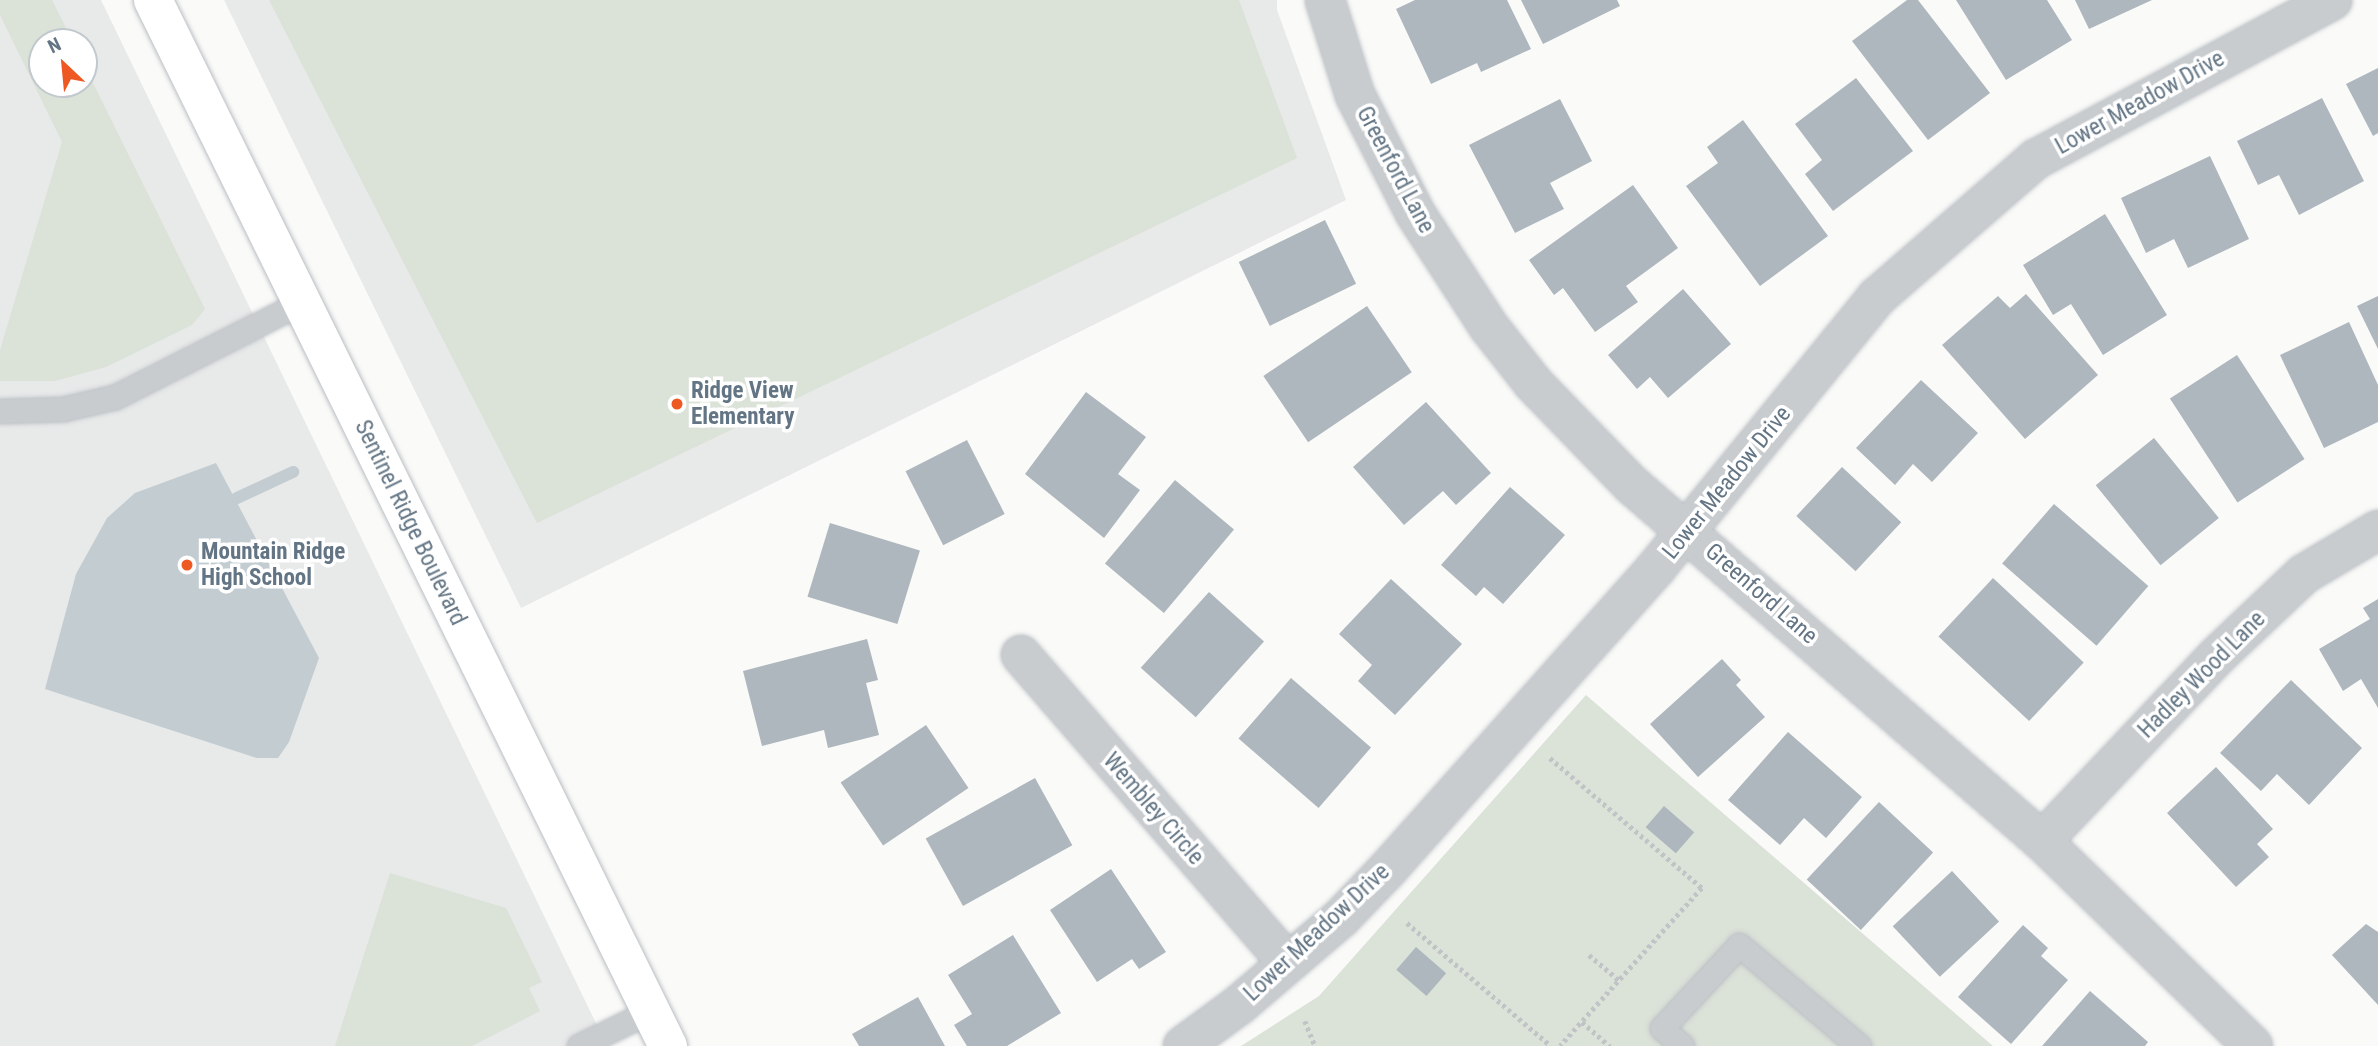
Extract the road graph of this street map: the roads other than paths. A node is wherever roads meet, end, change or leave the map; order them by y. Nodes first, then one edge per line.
1 (153, 0) edge
2 (1325, 0) edge
3 (2332, 0) edge
4 (302, 302) junction
5 (0, 411) edge
6 (1688, 530) junction
7 (2378, 530) edge
8 (1021, 655) dead end
9 (2042, 841) junction
10 (1287, 962) junction
11 (650, 1011) junction
12 (579, 1046) edge
13 (668, 1046) edge
14 (1182, 1046) edge
15 (1682, 1046) edge
16 (1859, 1046) edge
17 (2253, 1046) edge

1 - 4 main road, Sentinel Ridge Boulevard
2 - 6 street, Greenford Lane
3 - 6 street, Lower Meadow Drive
4 - 5 lane
4 - 11 main road, Sentinel Ridge Boulevard
6 - 9 street, Greenford Lane
6 - 10 street, Lower Meadow Drive
7 - 9 street, Hadley Wood Lane
8 - 10 street, Wembley Circle
9 - 17 street, Greenford Lane
10 - 14 street, Lower Meadow Drive
11 - 12 lane
11 - 13 main road, Sentinel Ridge Boulevard
15 - 16 lane

